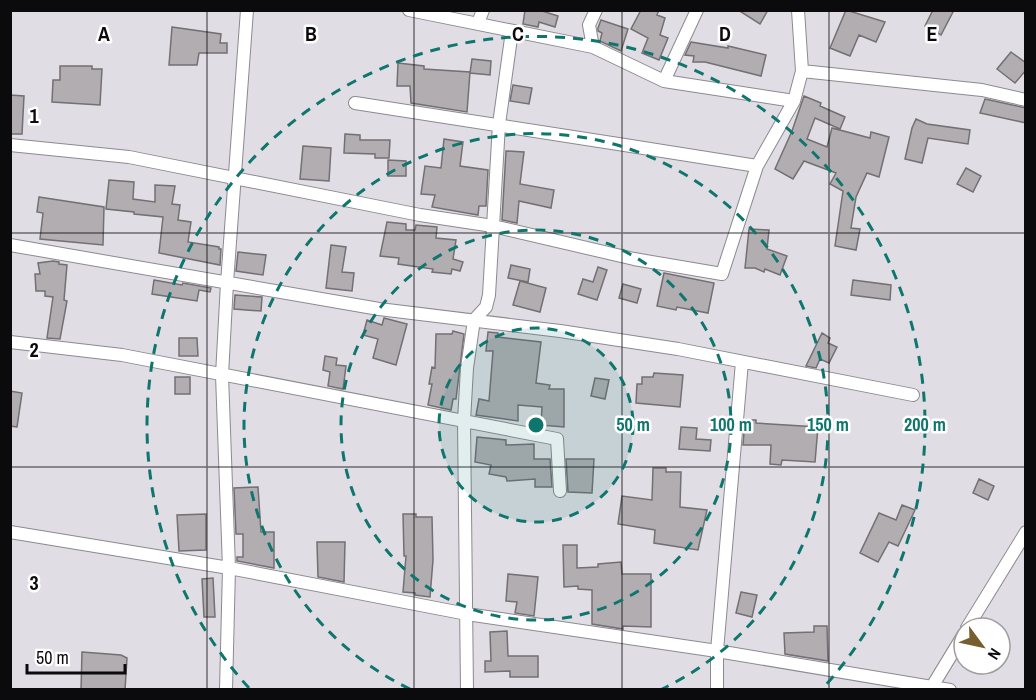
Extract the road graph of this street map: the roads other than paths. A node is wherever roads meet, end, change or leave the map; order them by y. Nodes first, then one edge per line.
1 (247, 10) edge
2 (409, 10) edge
3 (483, 10) edge
4 (596, 10) edge
5 (698, 10) edge
6 (798, 10) edge
7 (478, 23) junction
8 (512, 31) junction
9 (593, 47) junction
10 (802, 71) junction
11 (664, 81) junction
12 (1026, 100) edge
13 (794, 101) junction
14 (355, 104) dead end
15 (499, 124) junction
16 (10, 145) edge
17 (758, 166) junction
18 (235, 177) junction
19 (493, 226) junction
20 (10, 245) edge
21 (227, 283) junction
22 (474, 321) junction
23 (10, 342) edge
24 (742, 362) junction
25 (222, 375) junction
26 (913, 395) dead end
27 (464, 421) junction
28 (560, 491) dead end
29 (10, 532) edge
30 (1026, 532) edge
31 (228, 568) junction
32 (467, 614) junction
33 (975, 616) edge
34 (717, 651) junction
35 (952, 654) edge
36 (933, 686) junction
37 (226, 690) edge
38 (467, 690) edge
39 (717, 690) edge
40 (950, 690) edge

1 - 18 street
2 - 7 street
3 - 7 street
4 - 9 street
5 - 11 street
6 - 10 street
7 - 8 street
8 - 9 street
8 - 15 street
9 - 11 street
10 - 12 street
10 - 13 street
11 - 13 street
13 - 17 street
14 - 15 street
15 - 17 street
15 - 19 street
16 - 18 street
17 - 19 street
18 - 19 street
18 - 21 street
19 - 22 street
20 - 21 street
21 - 22 street
21 - 25 street
22 - 24 street
22 - 27 street
23 - 25 street
24 - 26 street
24 - 34 street
25 - 27 street
25 - 31 street
27 - 28 street
27 - 32 street
29 - 31 street
30 - 33 street
31 - 32 street
31 - 37 street
32 - 34 street
32 - 38 street
34 - 36 street
34 - 39 street
35 - 36 street
36 - 40 street

